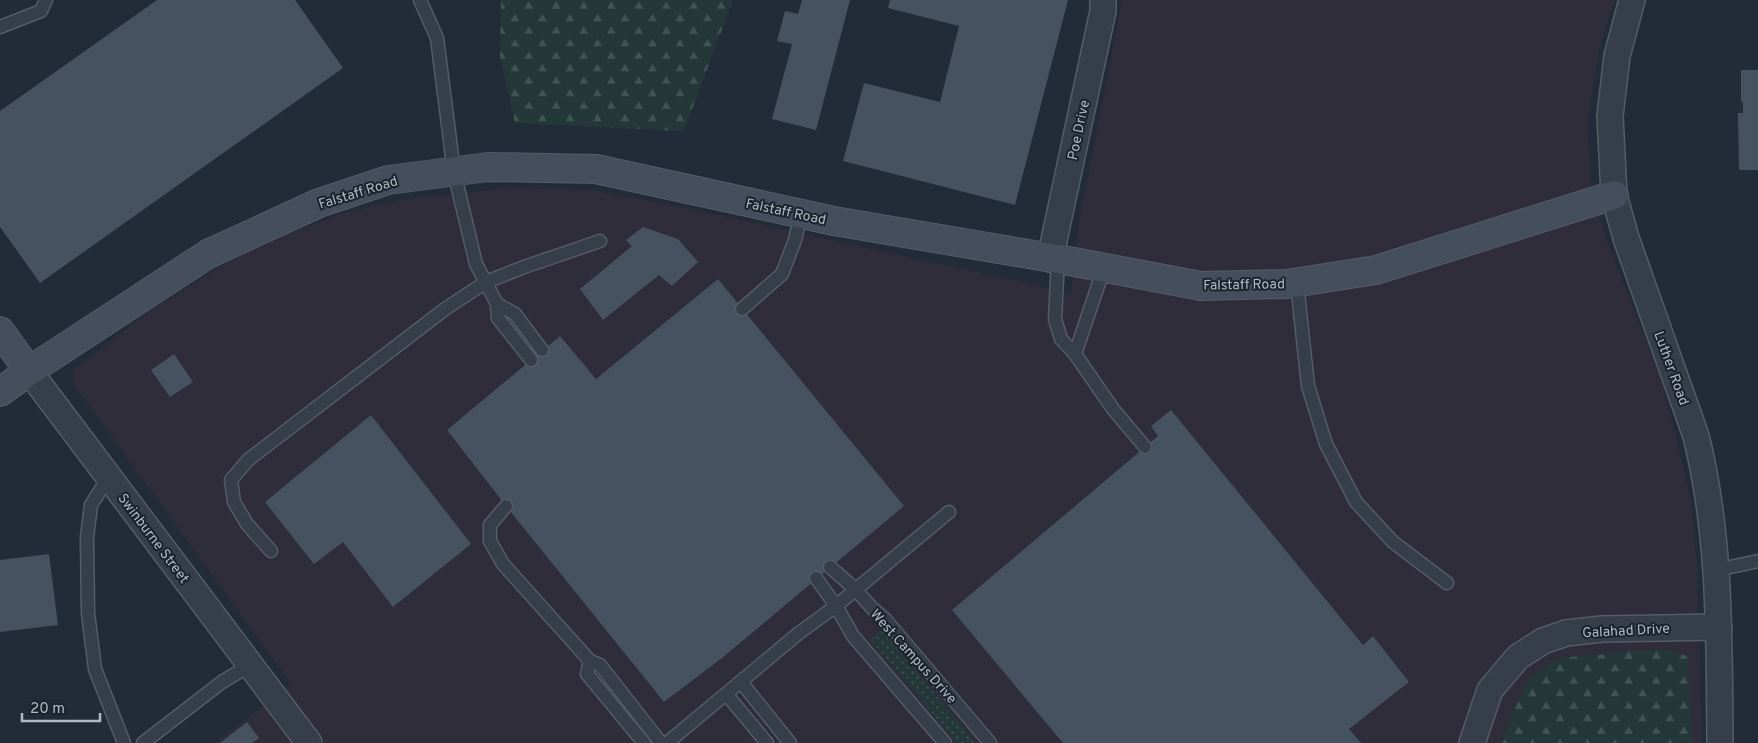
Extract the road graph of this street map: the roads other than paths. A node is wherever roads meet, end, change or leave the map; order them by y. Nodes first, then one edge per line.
1 (46, 0) edge
2 (420, 0) edge
3 (1103, 0) edge
4 (1632, 0) edge
5 (0, 27) edge
6 (454, 172) junction
7 (1614, 195) junction
8 (801, 214) junction
9 (600, 241) dead end
10 (1054, 259) junction
11 (1104, 268) junction
12 (486, 282) junction
13 (1298, 283) junction
14 (497, 304) junction
15 (742, 309) dead end
16 (0, 331) edge
17 (542, 350) dead end
18 (1075, 354) junction
19 (530, 360) dead end
20 (29, 371) junction
21 (0, 392) edge
22 (1145, 447) dead end
23 (108, 478) junction
24 (506, 506) dead end
25 (949, 512) dead end
26 (272, 551) dead end
27 (1758, 561) edge
28 (830, 567) dead end
29 (1716, 570) junction
30 (816, 578) dead end
31 (1447, 583) dead end
32 (855, 589) junction
33 (836, 606) junction
34 (1719, 627) junction
35 (590, 661) junction
36 (250, 666) junction
37 (741, 682) junction
38 (727, 695) junction
39 (675, 741) edge
40 (124, 743) edge
41 (142, 743) edge
42 (309, 743) edge
43 (644, 743) edge
44 (661, 743) edge
45 (767, 743) edge
46 (790, 743) edge
47 (945, 743) edge
48 (990, 743) edge
49 (1472, 743) edge
50 (1720, 743) edge

1 - 5 lane
2 - 6 lane
3 - 10 street, Poe Drive
4 - 7 street, Luther Road
6 - 8 street, Falstaff Road
6 - 12 lane
6 - 20 street, Falstaff Road
7 - 13 street, Falstaff Road
7 - 29 street, Luther Road
8 - 10 street, Falstaff Road
8 - 15 lane
9 - 12 lane
10 - 11 street, Falstaff Road
10 - 18 lane
11 - 13 street, Falstaff Road
11 - 18 lane
12 - 14 lane
12 - 26 lane
13 - 31 lane
14 - 17 lane
14 - 19 lane
16 - 20 street, Swinburne Street
18 - 22 lane
20 - 21 street, Falstaff Road
20 - 23 street, Swinburne Street
23 - 36 street, Swinburne Street
23 - 40 lane
24 - 35 lane
25 - 32 lane
27 - 29 lane
28 - 32 lane, West Campus Drive
29 - 34 street, Luther Road
30 - 33 lane
32 - 33 lane
32 - 48 lane, West Campus Drive
33 - 37 lane
33 - 47 lane
34 - 49 street, Galahad Drive
34 - 50 street, Luther Road
35 - 43 lane
35 - 44 lane
36 - 41 lane
36 - 42 street, Swinburne Street
37 - 38 lane
37 - 46 lane
38 - 39 lane
38 - 45 lane

